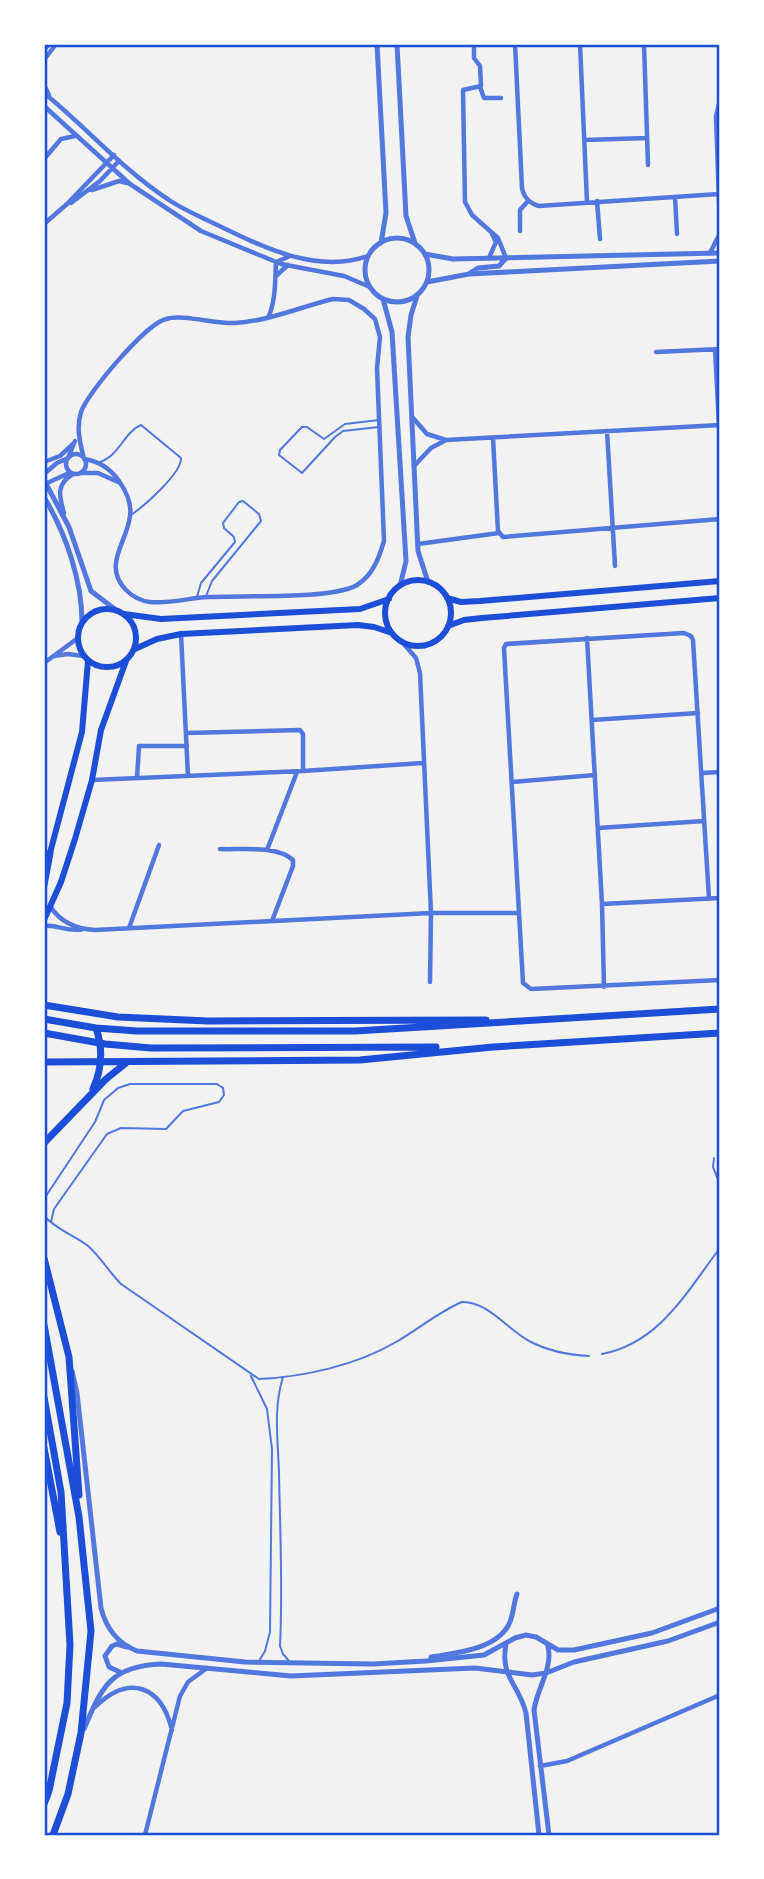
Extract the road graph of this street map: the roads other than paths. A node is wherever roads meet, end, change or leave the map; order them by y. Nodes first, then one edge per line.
1 (49, 44) edge
2 (55, 44) edge
3 (377, 44) edge
4 (397, 44) edge
5 (474, 44) edge
6 (515, 44) edge
7 (580, 44) edge
8 (644, 44) edge
9 (44, 49) edge
10 (44, 60) edge
11 (44, 85) edge
12 (480, 88) junction
13 (44, 93) edge
14 (501, 98) dead end
15 (51, 99) junction
16 (720, 100) edge
17 (44, 106) edge
18 (62, 122) junction
19 (76, 136) junction
20 (647, 138) junction
21 (61, 139) junction
22 (584, 140) junction
23 (718, 144) edge
24 (114, 155) junction
25 (44, 159) edge
26 (119, 161) junction
27 (107, 163) junction
28 (648, 165) dead end
29 (112, 169) junction
30 (130, 184) junction
31 (85, 193) junction
32 (719, 194) edge
33 (675, 197) junction
34 (528, 201) junction
35 (597, 201) junction
36 (587, 202) junction
37 (66, 204) junction
38 (44, 223) edge
39 (490, 230) junction
40 (520, 231) dead end
41 (720, 231) edge
42 (677, 234) dead end
43 (600, 239) dead end
44 (381, 243) junction
45 (415, 243) junction
46 (710, 253) junction
47 (720, 253) edge
48 (425, 254) junction
49 (368, 256) junction
50 (296, 257) junction
51 (489, 258) junction
52 (506, 258) junction
53 (720, 261) edge
54 (276, 262) junction
55 (288, 265) junction
56 (469, 274) junction
57 (277, 275) junction
58 (427, 282) junction
59 (370, 286) junction
60 (417, 296) junction
61 (383, 299) junction
62 (273, 305) junction
63 (279, 315) junction
64 (268, 318) junction
65 (718, 349) edge
66 (656, 352) dead end
67 (413, 418) junction
68 (380, 420) junction
69 (720, 425) edge
70 (380, 427) junction
71 (607, 431) junction
72 (78, 434) junction
73 (493, 438) junction
74 (446, 440) junction
75 (75, 441) junction
76 (68, 458) junction
77 (84, 459) junction
78 (44, 462) edge
79 (57, 463) junction
80 (98, 463) junction
81 (414, 466) junction
82 (71, 473) junction
83 (80, 473) junction
84 (44, 474) edge
85 (45, 483) edge
86 (121, 485) junction
87 (44, 497) edge
88 (130, 516) junction
89 (720, 519) edge
90 (69, 527) junction
91 (613, 527) junction
92 (499, 533) junction
93 (418, 544) junction
94 (615, 566) dead end
95 (720, 581) edge
96 (428, 582) junction
97 (400, 586) junction
98 (206, 597) junction
99 (197, 598) junction
100 (447, 598) junction
101 (720, 598) edge
102 (388, 599) junction
103 (116, 610) junction
104 (124, 614) junction
105 (82, 623) junction
106 (448, 626) junction
107 (392, 633) junction
108 (181, 634) junction
109 (78, 638) junction
110 (587, 638) junction
111 (403, 643) junction
112 (135, 649) junction
113 (44, 654) edge
114 (86, 659) junction
115 (48, 660) edge
116 (126, 661) junction
117 (698, 713) junction
118 (592, 720) junction
119 (186, 733) junction
120 (187, 746) junction
121 (423, 763) junction
122 (300, 771) junction
123 (720, 772) edge
124 (702, 773) junction
125 (595, 775) junction
126 (188, 776) junction
127 (137, 779) junction
128 (92, 780) junction
129 (512, 782) junction
130 (704, 821) junction
131 (598, 828) junction
132 (159, 845) dead end
133 (220, 849) dead end
134 (267, 850) junction
135 (50, 853) junction
136 (44, 865) edge
137 (44, 886) edge
138 (720, 898) edge
139 (709, 899) junction
140 (602, 904) junction
141 (50, 906) junction
142 (520, 913) junction
143 (430, 914) junction
144 (44, 920) edge
145 (272, 922) junction
146 (44, 926) edge
147 (84, 929) junction
148 (129, 929) junction
149 (720, 980) edge
150 (430, 982) dead end
151 (604, 987) junction
152 (44, 1005) edge
153 (720, 1009) edge
154 (44, 1019) edge
155 (550, 1020) junction
156 (96, 1028) junction
157 (720, 1032) edge
158 (44, 1033) edge
159 (493, 1047) junction
160 (44, 1062) edge
161 (101, 1063) junction
162 (126, 1063) junction
163 (88, 1099) junction
164 (44, 1143) edge
165 (714, 1158) dead end
166 (720, 1184) edge
167 (44, 1199) edge
168 (44, 1216) edge
169 (51, 1224) junction
170 (720, 1248) edge
171 (44, 1258) edge
172 (44, 1325) edge
173 (602, 1354) dead end
174 (589, 1356) dead end
175 (69, 1357) junction
176 (251, 1375) junction
177 (284, 1376) junction
178 (44, 1397) edge
179 (44, 1448) edge
180 (79, 1517) junction
181 (65, 1564) junction
182 (517, 1594) dead end
183 (720, 1608) edge
184 (720, 1622) edge
185 (711, 1626) junction
186 (720, 1627) edge
187 (506, 1644) junction
188 (548, 1645) junction
189 (129, 1648) junction
190 (257, 1663) junction
191 (293, 1663) junction
192 (396, 1663) junction
193 (207, 1668) junction
194 (505, 1671) junction
195 (120, 1672) junction
196 (546, 1673) junction
197 (720, 1695) edge
198 (91, 1711) junction
199 (172, 1731) junction
200 (81, 1733) junction
201 (540, 1766) junction
202 (44, 1804) edge
203 (53, 1835) edge
204 (145, 1835) edge
205 (539, 1835) edge
206 (548, 1835) edge

1 - 9 street
2 - 10 street
3 - 44 street
4 - 45 street
5 - 12 street
6 - 34 street
7 - 22 street
8 - 20 street
11 - 15 street
12 - 14 street
12 - 39 street
13 - 15 street
15 - 24 street
16 - 23 street
17 - 18 street
18 - 19 street
18 - 21 street
19 - 21 street
19 - 27 street
20 - 22 street
20 - 28 street
21 - 25 street
22 - 36 street
23 - 32 street
24 - 26 street
24 - 27 street
26 - 29 street
26 - 50 street
27 - 29 street
27 - 37 street
29 - 30 street
29 - 31 street
30 - 31 street
30 - 54 street
31 - 37 street
32 - 33 street
32 - 41 street
33 - 35 street
33 - 42 street
34 - 36 street
34 - 40 street
35 - 36 street
35 - 43 street
37 - 38 street
39 - 51 street
39 - 52 street
41 - 46 street
44 - 45 street
44 - 49 street
45 - 48 street
46 - 47 street
46 - 52 street
48 - 51 street
48 - 58 street
49 - 50 street
49 - 59 street
50 - 54 street
51 - 52 street
52 - 56 street
53 - 56 street
54 - 55 street
54 - 57 street
55 - 57 street
55 - 59 street
56 - 58 street
57 - 62 street
58 - 60 street
59 - 61 street
60 - 61 street
60 - 67 street
61 - 97 street
62 - 63 street
62 - 64 street
63 - 64 street
63 - 68 street
64 - 72 street
65 - 66 street
65 - 69 street
67 - 74 street
67 - 81 street
68 - 70 street
68 - 70 lane
69 - 71 street
70 - 98 street
71 - 73 street
71 - 91 street
72 - 75 street
72 - 77 street
73 - 74 street
73 - 92 street
74 - 81 street
75 - 76 street
75 - 78 street
76 - 77 street
76 - 79 street
76 - 82 street
77 - 80 street
77 - 83 street
78 - 79 street
79 - 84 street
80 - 86 street
80 - 88 lane
81 - 93 street
82 - 83 street
82 - 85 street
82 - 90 street
83 - 86 street
85 - 90 street
86 - 88 street
87 - 105 street
88 - 99 street
89 - 91 street
90 - 103 street
91 - 92 street
91 - 94 street
92 - 93 street
93 - 96 street
95 - 100 main road
96 - 97 main road
96 - 100 main road
97 - 102 main road
98 - 99 street
98 - 99 lane
100 - 106 main road
101 - 106 main road
102 - 104 main road
102 - 107 main road
103 - 104 main road
103 - 105 main road
104 - 112 main road
105 - 109 main road
106 - 111 main road
107 - 108 main road
107 - 111 main road
108 - 112 main road
108 - 119 street
109 - 114 main road
109 - 115 street
110 - 117 street
110 - 118 street
110 - 129 street
111 - 121 street
112 - 116 main road
113 - 115 street
114 - 115 street
114 - 116 main road
114 - 135 main road
116 - 128 main road
117 - 118 street
117 - 124 street
118 - 125 street
119 - 120 street
119 - 122 street
120 - 126 street
120 - 127 street
121 - 122 street
121 - 143 street
122 - 126 street
122 - 134 street
123 - 124 street
124 - 130 street
125 - 129 street
125 - 131 street
126 - 127 street
127 - 128 street
128 - 141 main road
129 - 142 street
130 - 131 street
130 - 139 street
131 - 140 street
132 - 148 street
133 - 134 street
134 - 145 street
135 - 136 main road
135 - 137 main road
138 - 139 street
139 - 140 street
140 - 151 street
141 - 144 main road
141 - 147 street
142 - 143 street
142 - 151 street
143 - 145 street
143 - 150 street
145 - 148 street
146 - 147 street
147 - 148 street
149 - 151 street
152 - 155 main road
153 - 155 main road
154 - 156 main road
155 - 156 main road
156 - 161 main road
157 - 159 main road
158 - 159 main road
159 - 162 main road
160 - 161 main road
161 - 162 main road
161 - 163 main road
162 - 163 main road
163 - 164 main road
165 - 166 lane
167 - 169 lane
168 - 169 lane
169 - 176 lane
170 - 173 lane
171 - 175 main road
172 - 180 main road
174 - 177 lane
175 - 180 main road
175 - 189 street
176 - 177 lane
176 - 190 lane
177 - 191 lane
178 - 181 main road
179 - 181 main road
180 - 200 main road
181 - 202 main road
182 - 192 street
183 - 188 street
184 - 185 street
185 - 186 lane
185 - 196 street
187 - 188 street
187 - 192 street
187 - 194 street
188 - 196 street
189 - 190 street
189 - 195 street
190 - 191 street
191 - 192 street
193 - 194 street
193 - 195 street
193 - 199 street
194 - 196 street
194 - 205 street
195 - 198 street
196 - 201 street
197 - 201 street
198 - 199 street
198 - 200 street
199 - 204 street
200 - 203 main road
201 - 206 street

